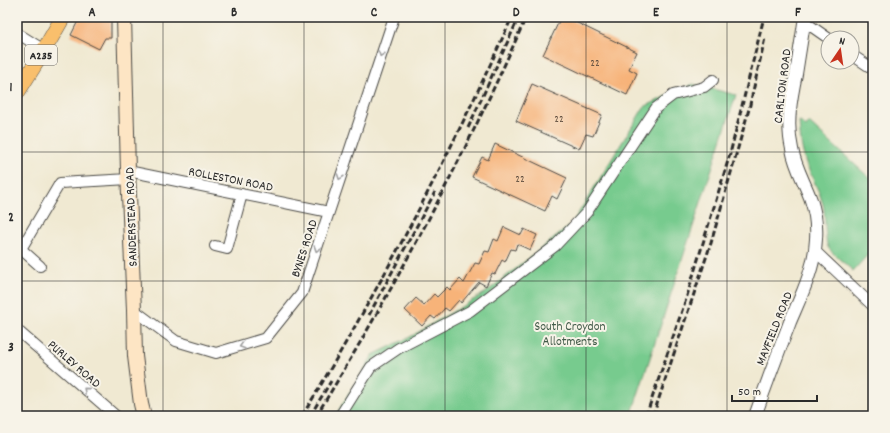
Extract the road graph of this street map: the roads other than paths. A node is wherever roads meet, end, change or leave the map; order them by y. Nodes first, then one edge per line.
1 (63, 17) edge
2 (124, 17) edge
3 (394, 17) edge
4 (805, 19) edge
5 (820, 31) edge
6 (17, 34) edge
7 (44, 50) junction
8 (860, 60) edge
9 (873, 69) edge
10 (713, 80) dead end
11 (17, 93) edge
12 (128, 175) junction
13 (242, 194) junction
14 (328, 212) junction
15 (214, 246) dead end
16 (815, 251) junction
17 (40, 266) dead end
18 (873, 306) edge
19 (134, 310) junction
20 (17, 330) edge
21 (116, 416) edge
22 (144, 416) edge
23 (340, 416) edge
24 (754, 416) edge

1 - 7 main road, A235
2 - 12 main road, SANDERSTEAD ROAD
3 -> 14 street, BYNES ROAD
4 - 5 street
4 - 16 street, CARLTON ROAD
6 - 7 street
7 - 11 main road, A235
8 - 9 street
10 - 23 street
12 - 13 street, ROLLESTON ROAD
12 - 17 street, ROLLESTON ROAD
12 - 19 main road, SANDERSTEAD ROAD
13 - 14 street, ROLLESTON ROAD
13 - 15 street
14 -> 19 street, BYNES ROAD
16 - 18 street
16 - 24 street, MAYFIELD ROAD
19 - 22 main road, SANDERSTEAD ROAD
21 -> 20 street, PURLEY ROAD

